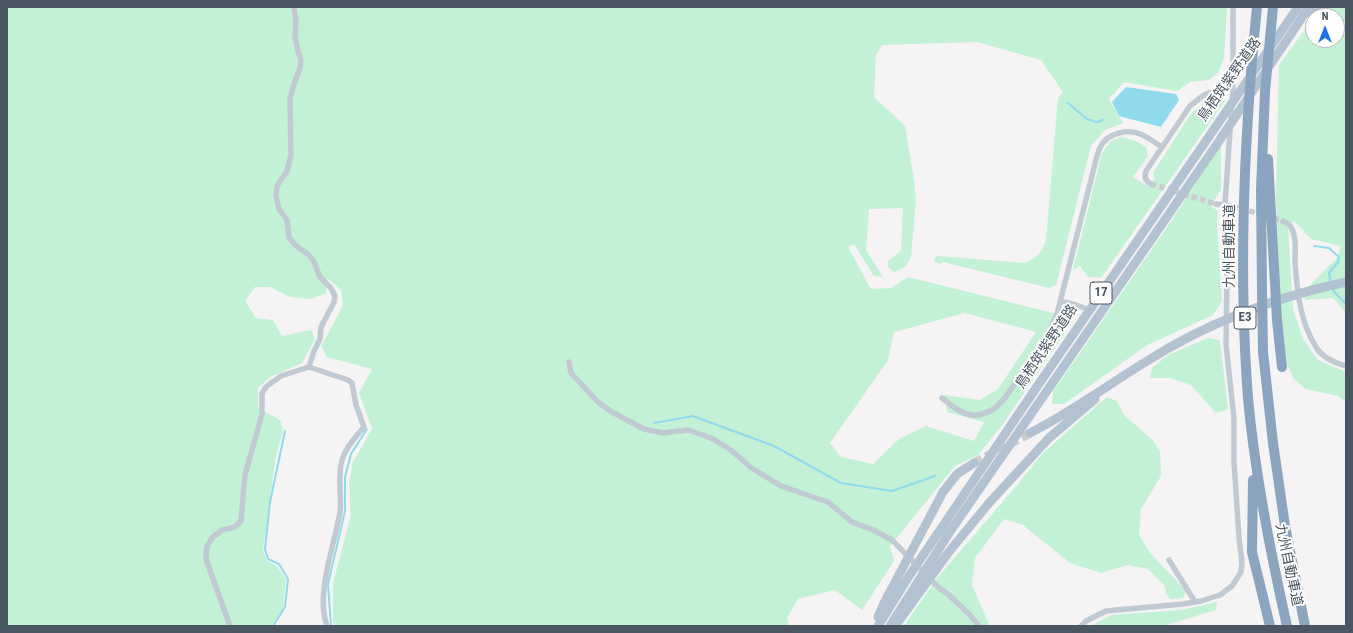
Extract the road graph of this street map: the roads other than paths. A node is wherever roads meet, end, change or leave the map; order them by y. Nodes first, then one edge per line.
1 (294, 7) edge
2 (1234, 7) edge
3 (1257, 7) edge
4 (1273, 7) edge
5 (1318, 7) edge
6 (1304, 9) edge
7 (1233, 88) junction
8 (1265, 91) junction
9 (1162, 147) junction
10 (1151, 184) dead end
11 (1216, 204) tunnel mouth
12 (1225, 204) junction
13 (1233, 206) tunnel mouth
14 (1283, 221) tunnel mouth
15 (1346, 282) edge
16 (1060, 302) junction
17 (1090, 310) junction
18 (570, 362) dead end
19 (1346, 366) edge
20 (309, 367) junction
21 (1282, 367) dead end
22 (1116, 381) junction
23 (942, 398) dead end
24 (1030, 433) tunnel mouth
25 (1253, 442) junction
26 (974, 463) tunnel mouth
27 (1169, 560) dead end
28 (1195, 602) junction
29 (230, 626) edge
30 (327, 626) edge
31 (874, 626) edge
32 (878, 626) edge
33 (890, 626) edge
34 (895, 626) edge
35 (978, 626) edge
36 (1082, 626) edge
37 (1270, 626) edge
38 (1287, 626) edge
39 (1305, 626) edge

1 - 20 street
2 - 7 street
3 - 25 highway, 九州自動車道 / E3
4 - 8 highway, 九州自動車道 / E3
5 - 6 main road
6 - 17 main road, 鳥栖筑紫野道路 / 17
6 - 33 main road, 鳥栖筑紫野道路 / 17
7 - 9 street
7 - 12 street
8 - 21 highway
8 - 39 highway, 九州自動車道 / E3
9 - 10 street
9 - 16 street
11 - 12 street
12 - 13 street
12 - 28 street
14 - 19 street
15 - 22 main road
16 - 17 street
16 - 23 street
17 - 32 main road, 鳥栖筑紫野道路 / 17
18 - 35 street
20 - 29 street
20 - 30 street
22 - 24 main road
22 - 34 main road
25 - 37 highway
25 - 38 highway, 九州自動車道 / E3
26 - 31 main road
27 - 28 street
28 - 36 street

